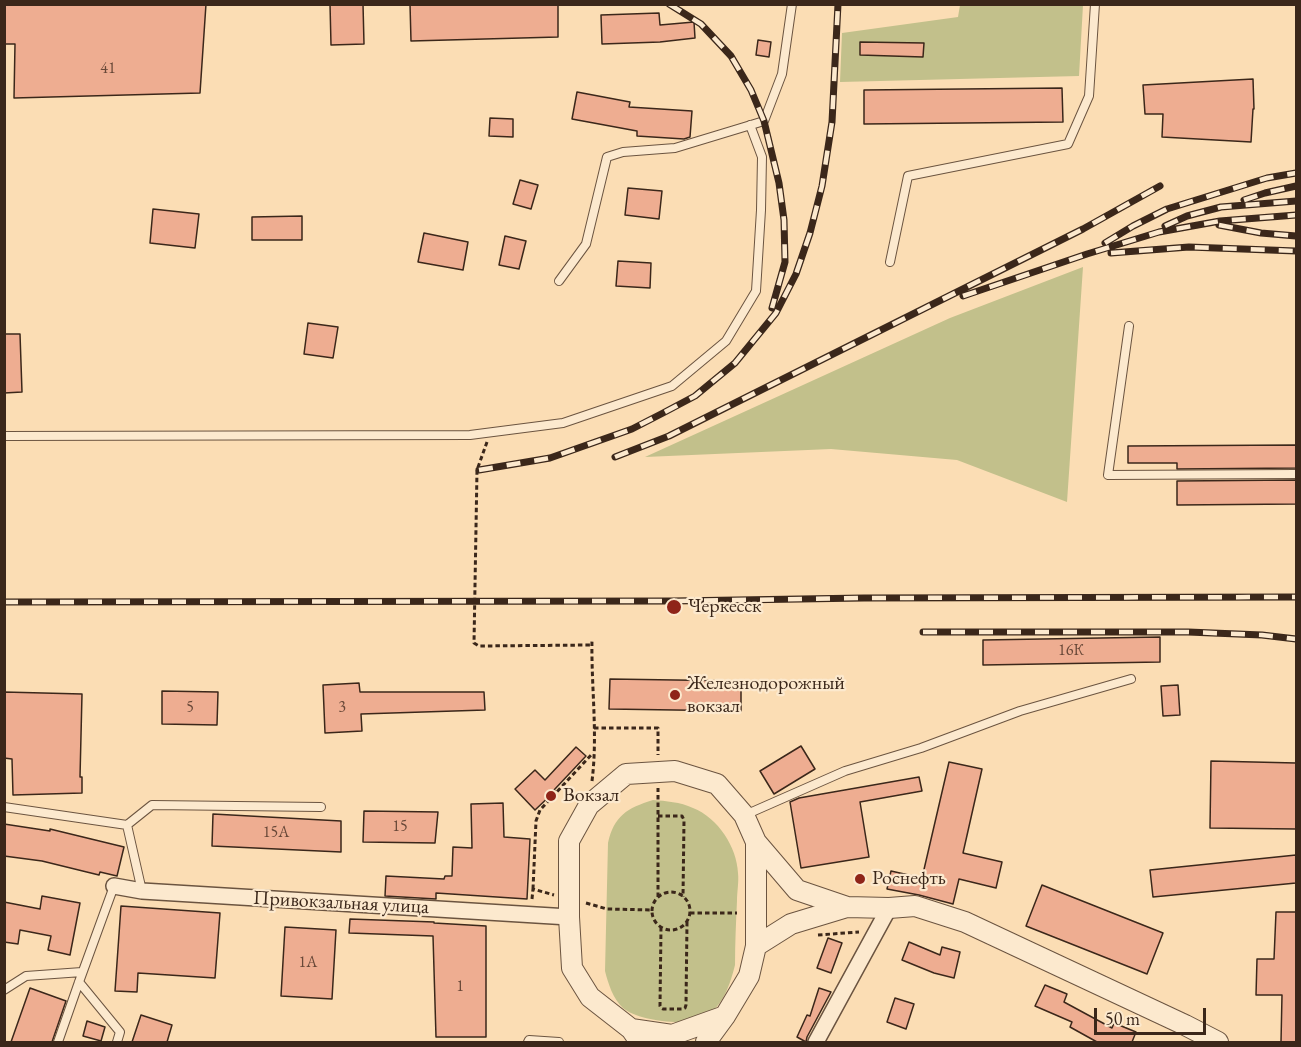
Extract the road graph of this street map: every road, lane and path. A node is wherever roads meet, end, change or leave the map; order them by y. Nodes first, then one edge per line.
1 (792, 4) edge
2 (1095, 4) edge
3 (750, 125) junction
4 (890, 262) dead end
5 (559, 281) dead end
6 (1129, 326) dead end
7 (487, 433) junction
8 (4, 436) edge
9 (1296, 474) edge
10 (592, 639) dead end
11 (592, 645) junction
12 (1131, 679) dead end
13 (594, 752) junction
14 (589, 805) junction
15 (4, 807) edge
16 (321, 807) dead end
17 (744, 815) junction
18 (658, 816) dead end
19 (127, 825) junction
20 (756, 842) junction
21 (114, 886) joint
22 (533, 889) dead end
23 (142, 891) junction
24 (683, 897) junction
25 (847, 906) junction
26 (889, 908) junction
27 (690, 913) junction
28 (736, 913) dead end
29 (569, 916) junction
30 (687, 922) junction
31 (661, 927) junction
32 (875, 931) junction
33 (817, 935) dead end
34 (756, 946) junction
35 (82, 972) junction
36 (79, 982) junction
37 (4, 990) edge
38 (725, 1016) junction
39 (636, 1036) edge
40 (58, 1042) edge
41 (117, 1042) edge
42 (528, 1042) edge
43 (560, 1042) edge
44 (706, 1042) edge
45 (816, 1042) edge
46 (1218, 1042) edge

1 - 3 lane
2 - 4 lane
3 - 5 lane
3 - 7 lane
6 - 9 lane
7 - 8 lane
7 - 11 path
10 - 11 path
11 - 13 path
12 - 17 lane
13 - 14 path
13 - 22 path
14 - 17 street
14 - 29 street
15 - 19 lane
16 - 19 lane
17 - 20 street
18 - 24 path
19 - 23 lane
20 - 25 street
20 - 34 street
21 - 23 street, Привокзальная улица
21 - 35 lane
23 - 29 street, Привокзальная улица
24 - 27 path
24 - 31 path
25 - 26 street
25 - 34 street
26 - 32 street
26 - 46 street
27 - 28 path
27 - 30 path
29 - 39 street
30 - 31 path
30 - 31 path
32 - 33 path
32 - 45 street
34 - 38 street
35 - 36 lane
35 - 37 lane
36 - 40 lane
36 - 41 lane
38 - 39 street
38 - 44 street
42 - 43 lane

